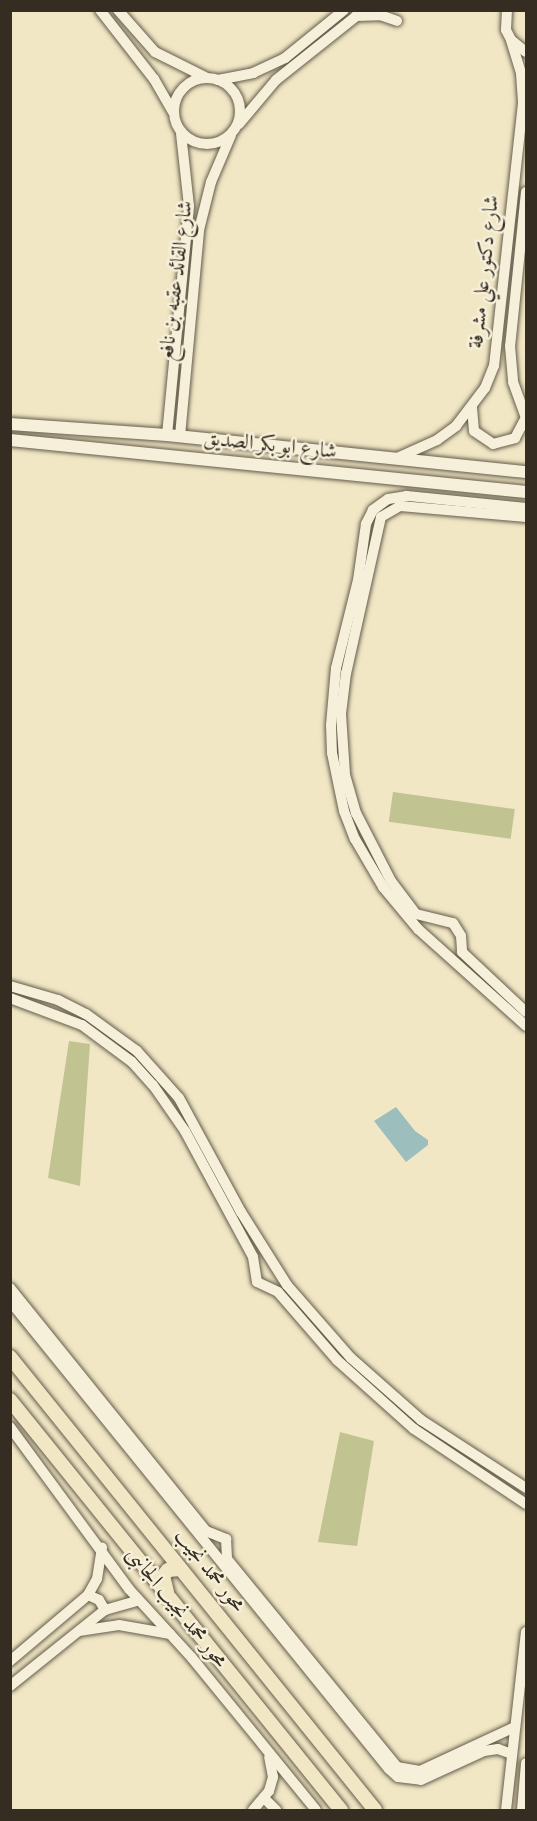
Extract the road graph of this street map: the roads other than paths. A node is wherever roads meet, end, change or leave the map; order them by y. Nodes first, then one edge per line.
1 (100, 10) edge
2 (118, 10) edge
3 (344, 10) edge
4 (503, 13) edge
5 (360, 14) edge
6 (397, 21) dead end
7 (511, 40) junction
8 (526, 52) edge
9 (213, 79) junction
10 (173, 112) junction
11 (234, 131) junction
12 (181, 132) junction
13 (526, 192) edge
14 (509, 234) junction
15 (522, 235) junction
16 (472, 408) junction
17 (526, 417) edge
18 (10, 424) edge
19 (167, 435) junction
20 (180, 436) junction
21 (10, 440) edge
22 (335, 453) junction
23 (393, 459) junction
24 (334, 472) junction
25 (526, 472) edge
26 (526, 492) edge
27 (526, 508) edge
28 (526, 517) edge
29 (349, 638) junction
30 (435, 918) junction
31 (427, 938) junction
32 (461, 944) junction
33 (446, 954) junction
34 (10, 986) edge
35 (10, 998) edge
36 (526, 1012) edge
37 (526, 1026) edge
38 (270, 1260) junction
39 (255, 1264) junction
40 (283, 1279) junction
41 (10, 1288) edge
42 (273, 1290) junction
43 (10, 1301) edge
44 (22, 1310) junction
45 (10, 1357) edge
46 (10, 1400) edge
47 (10, 1427) edge
48 (134, 1449) junction
49 (526, 1488) edge
50 (526, 1504) edge
51 (142, 1521) junction
52 (213, 1535) junction
53 (205, 1544) junction
54 (102, 1547) junction
55 (129, 1548) junction
56 (227, 1552) junction
57 (216, 1557) junction
58 (180, 1569) junction
59 (88, 1595) junction
60 (170, 1599) junction
61 (140, 1600) junction
62 (105, 1610) junction
63 (76, 1632) junction
64 (526, 1632) edge
65 (171, 1634) junction
66 (10, 1661) edge
67 (309, 1667) junction
68 (10, 1686) edge
69 (523, 1693) edge
70 (516, 1715) junction
71 (526, 1723) edge
72 (515, 1727) junction
73 (268, 1754) junction
74 (512, 1754) junction
75 (526, 1763) edge
76 (265, 1799) junction
77 (253, 1810) edge
78 (276, 1810) edge
79 (316, 1810) edge
80 (340, 1810) edge
81 (375, 1810) edge
82 (506, 1810) edge
83 (522, 1810) edge

1 - 10 street
2 - 9 street
3 - 9 street
4 - 7 street, شارع دكتور علي مشرفة
5 - 6 street
5 - 11 street
7 - 8 street
7 - 14 street, شارع دكتور علي مشرفة
9 - 10 street
9 - 11 street
10 - 12 street
11 - 12 street
11 - 20 street, شارع القائد عقبه بن نافع
12 - 19 street, شارع القائد عقبه بن نافع
13 - 15 street, شارع دكتور علي مشرفة
14 - 15 street
14 - 16 street, شارع دكتور علي مشرفة
15 - 17 street, شارع دكتور علي مشرفة
16 - 17 street
16 - 23 street, شارع دكتور علي مشرفة
18 - 19 main road, شارع ابو بكر الصديق
19 - 20 main road, شارع ابو بكر الصديق
20 - 22 main road, شارع ابو بكر الصديق
21 - 24 main road, شارع ابو بكر الصديق
22 - 23 main road, شارع ابو بكر الصديق
22 - 24 main road
23 - 25 main road, شارع ابو بكر الصديق
24 - 26 main road, شارع ابو بكر الصديق
27 - 29 street
28 - 29 street
29 - 30 street
29 - 31 street
30 - 31 street
30 - 32 street
31 - 33 street
32 - 33 street
32 - 36 street
33 - 37 street
34 - 38 street
35 - 39 street
38 - 39 street
38 - 40 street
39 - 42 street
40 - 42 street
40 - 49 street
41 - 44 street
42 - 50 street
43 - 44 street
44 - 48 street
45 - 51 main road, محور محمد نجيب
46 - 55 main road
47 - 54 street, محور محمد نجيب الجانبى
48 - 52 street
48 - 53 street
51 - 55 main road
51 - 58 main road, محور محمد نجيب
52 - 53 street
52 - 56 street
53 - 57 street
54 - 59 street
54 - 61 street, محور محمد نجيب الجانبى
55 - 60 main road
56 - 57 street
56 - 67 street
57 - 67 street
58 - 60 main road
58 - 81 main road, محور محمد نجيب
59 - 62 street
59 - 66 street
60 - 80 main road
61 - 62 street
61 - 65 street, محور محمد نجيب الجانبى
62 - 63 street
63 - 65 street
63 - 68 street
64 - 69 street
65 - 73 street, محور محمد نجيب الجانبى
67 - 72 street
67 - 74 street
69 - 70 street
70 - 71 street
70 - 72 street
72 - 74 street
73 - 76 street
73 - 79 street, محور محمد نجيب الجانبى
74 - 82 street
75 - 83 street
76 - 77 street
76 - 78 street

